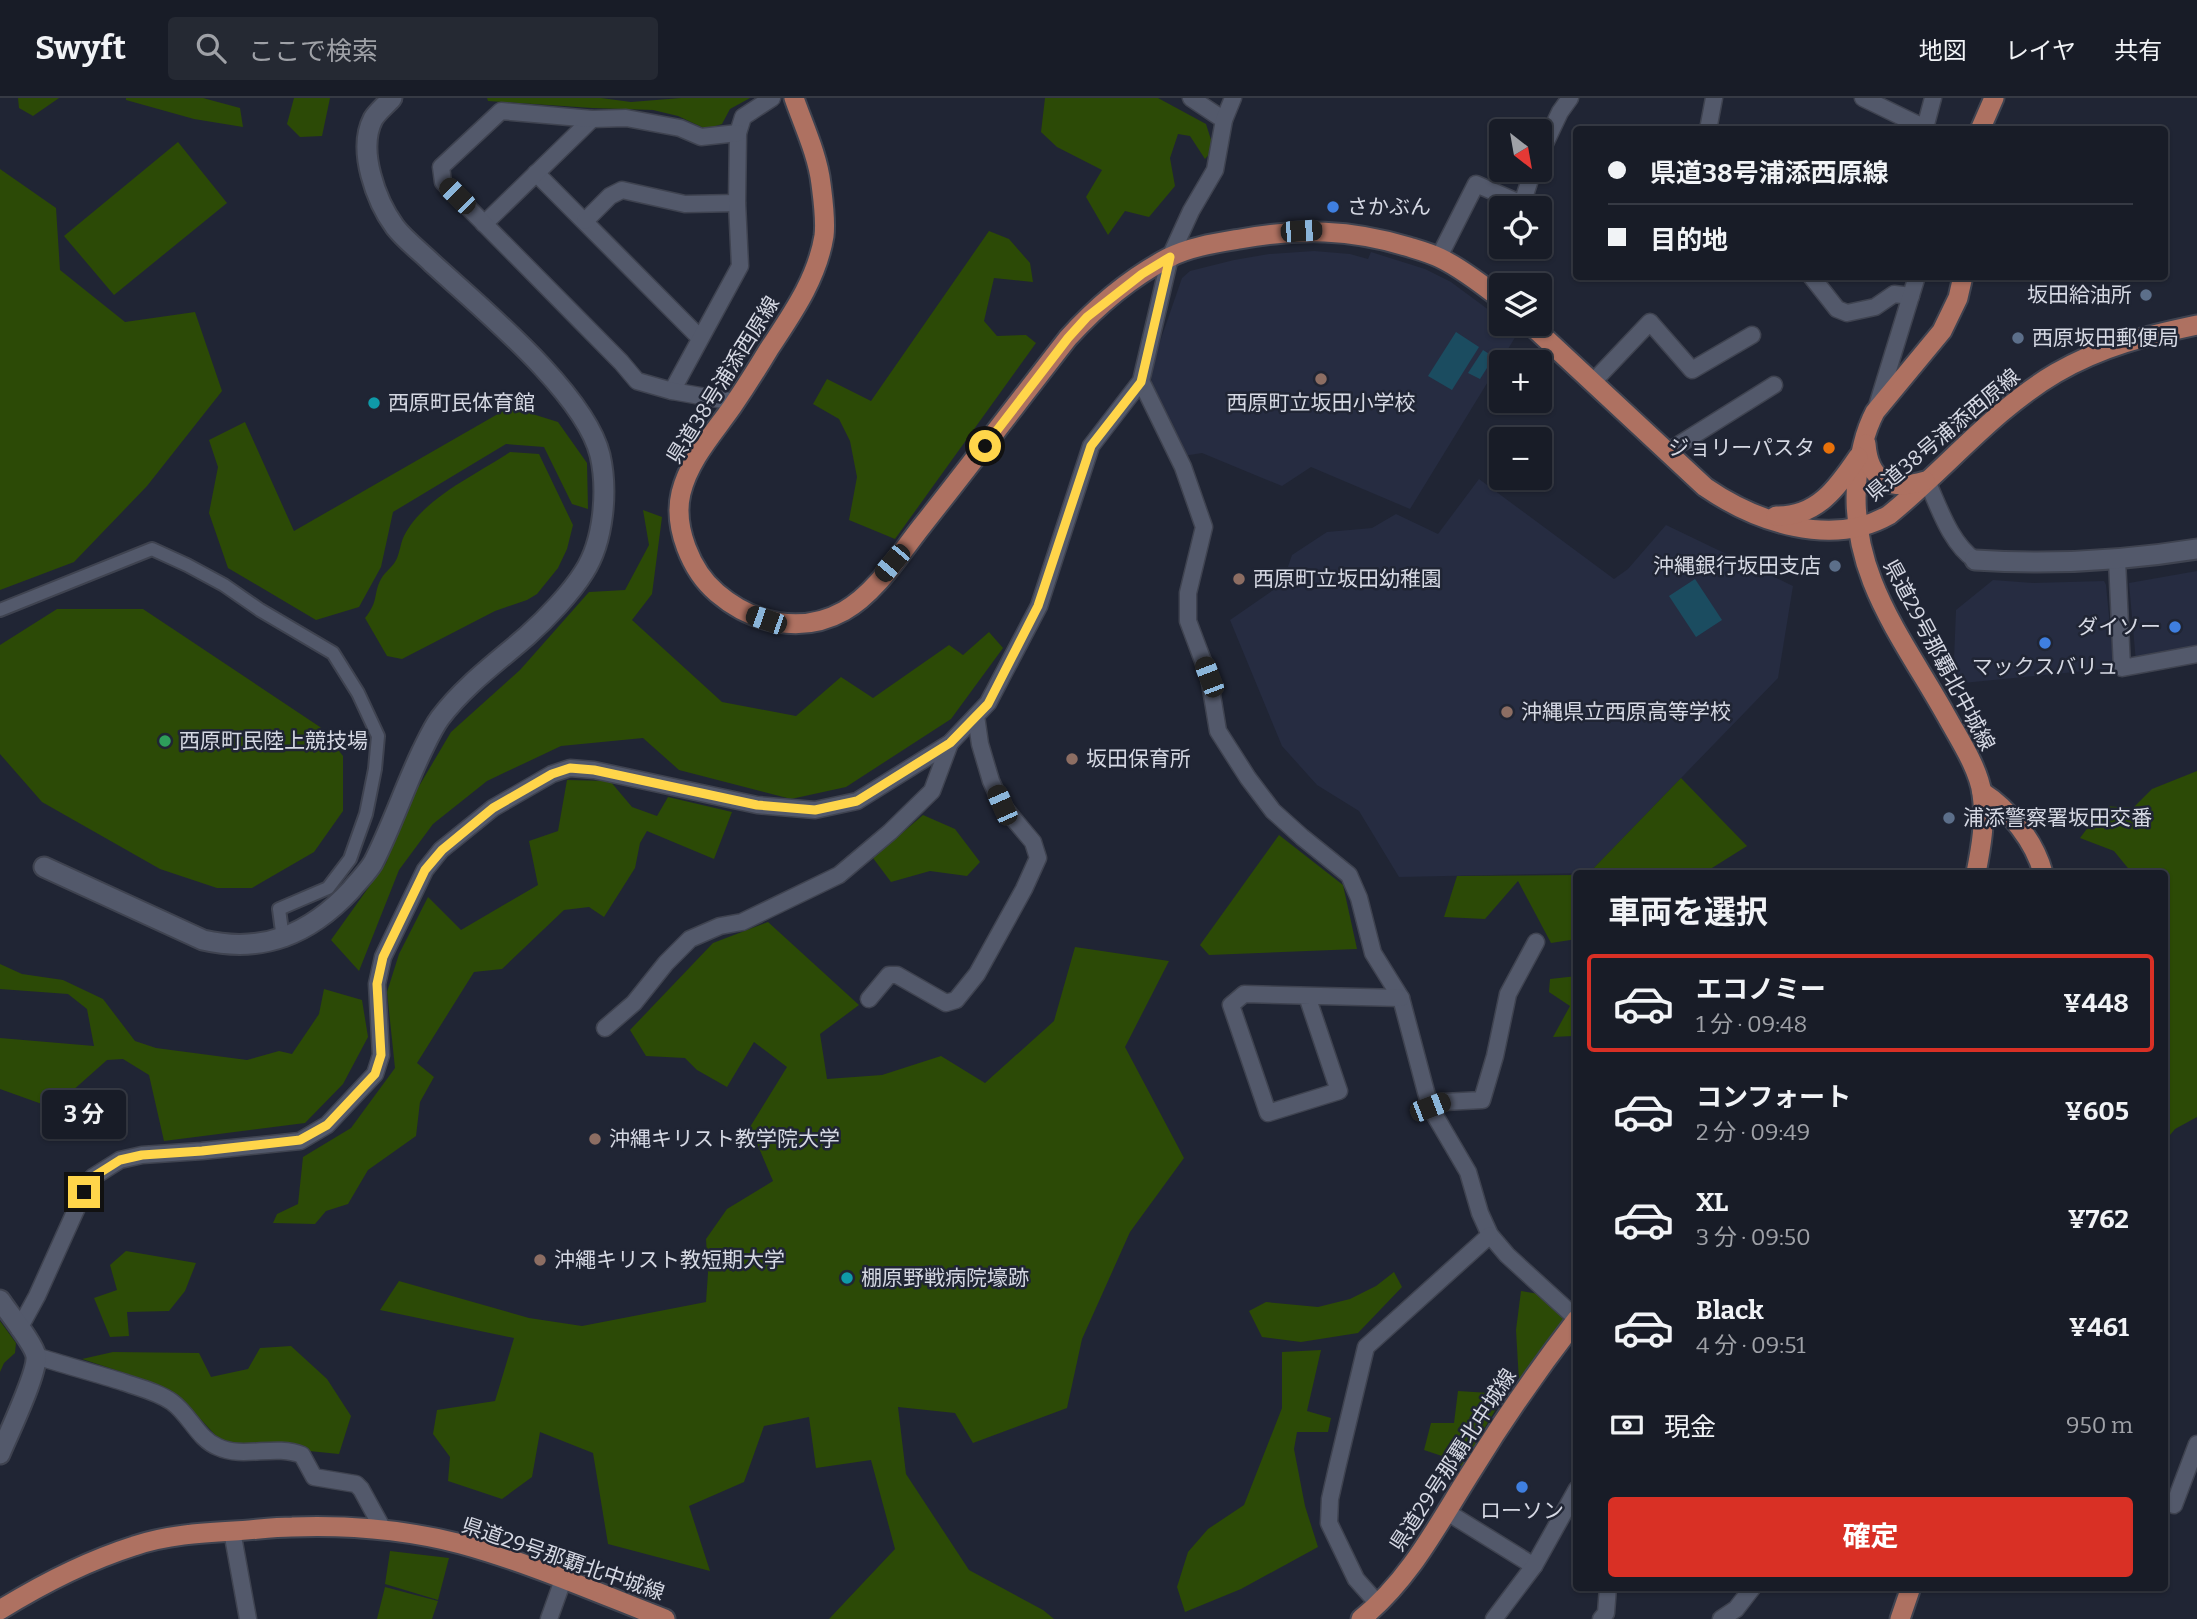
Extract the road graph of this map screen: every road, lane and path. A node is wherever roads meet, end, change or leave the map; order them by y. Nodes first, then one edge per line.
1 (392, 98) edge
2 (772, 98) edge
3 (794, 98) edge
4 (1191, 98) edge
5 (1233, 98) edge
6 (1570, 98) edge
7 (1714, 98) edge
8 (1863, 98) edge
9 (1933, 98) edge
10 (1994, 98) edge
11 (592, 119) junction
12 (1224, 120) junction
13 (1709, 126) edge
14 (1922, 126) edge
15 (1926, 126) edge
16 (1982, 126) edge
17 (1552, 129) edge
18 (738, 133) junction
19 (536, 173) junction
20 (1529, 182) edge
21 (737, 203) junction
22 (584, 221) junction
23 (484, 224) junction
24 (1170, 257) junction
25 (1439, 257) junction
26 (1814, 280) edge
27 (1916, 280) edge
28 (1962, 280) edge
29 (1489, 291) edge
30 (1911, 296) junction
31 (2197, 325) edge
32 (1752, 335) dead end
33 (1543, 336) edge
34 (701, 338) junction
35 (1141, 382) junction
36 (1592, 383) junction
37 (1774, 385) dead end
38 (672, 391) junction
39 (735, 402) junction
40 (1875, 412) junction
41 (1862, 445) junction
42 (1667, 452) junction
43 (1927, 481) junction
44 (1754, 515) junction
45 (1857, 527) junction
46 (2197, 549) edge
47 (2117, 559) junction
48 (1975, 560) joint
49 (0, 610) edge
50 (2197, 654) edge
51 (976, 716) junction
52 (950, 743) junction
53 (1982, 792) junction
54 (44, 867) dead end
55 (1977, 870) edge
56 (2038, 870) edge
57 (283, 939) junction
58 (1536, 942) dead end
59 (1307, 996) junction
60 (1401, 998) junction
61 (869, 999) dead end
62 (605, 1028) dead end
63 (1430, 1107) junction
64 (1490, 1236) junction
65 (0, 1300) edge
66 (1573, 1315) edge
67 (1573, 1325) edge
68 (19, 1329) junction
69 (36, 1356) junction
70 (2197, 1444) edge
71 (0, 1454) edge
72 (1573, 1496) edge
73 (2168, 1502) edge
74 (1447, 1512) junction
75 (232, 1531) junction
76 (384, 1531) junction
77 (1534, 1566) junction
78 (563, 1580) junction
79 (1608, 1591) edge
80 (1750, 1591) edge
81 (1910, 1591) edge
82 (1379, 1605) junction
83 (0, 1610) edge
84 (1606, 1617) edge
85 (248, 1619) edge
86 (549, 1619) edge
87 (665, 1619) edge
88 (1361, 1619) edge
89 (1494, 1619) edge
90 (1721, 1619) edge
91 (1900, 1619) edge

1 - 57 street
2 - 18 street
3 - 39 main road, 県道38号浦添西原線
4 - 12 street
5 - 12 street
6 - 17 street
7 - 13 street
8 - 14 street
9 - 15 street
10 - 16 main road
11 - 18 street
11 - 19 street
11 - 23 street
12 - 24 street
18 - 21 street
19 - 22 street
19 - 23 street
20 - 25 street
21 - 22 street
21 - 34 street
22 - 34 street
23 - 38 street
24 - 25 main road, 県道38号浦添西原線
24 - 35 street
24 - 39 main road, 県道38号浦添西原線
25 - 29 main road, 県道38号浦添西原線
26 - 30 street
27 - 30 street
28 - 40 main road, 県道29号那覇北中城線
30 - 40 street
31 - 43 main road, 県道38号浦添西原線
32 - 36 street
33 - 36 main road, 県道38号浦添西原線
34 - 38 street
35 - 51 street
35 - 60 street
36 - 42 main road, 県道38号浦添西原線
37 - 42 street
38 - 39 street
40 - 41 main road, 県道29号那覇北中城線
41 - 43 main road
41 - 44 main road
41 - 45 main road, 県道29号那覇北中城線
42 - 44 main road, 県道38号浦添西原線
43 - 45 main road, 県道38号浦添西原線
43 - 48 street
44 - 45 main road, 県道38号浦添西原線
45 - 53 main road, 県道29号那覇北中城線
46 - 47 street
47 - 48 street
47 - 50 street
49 - 57 street
51 - 52 street
51 - 61 street
52 - 62 street
52 - 68 street
53 - 55 main road, 県道29号那覇北中城線
53 - 56 main road, 県道29号那覇北中城線
54 - 57 street
58 - 63 street
59 - 59 street
59 - 60 street
60 - 63 street
63 - 64 street
64 - 66 street
64 - 82 street
65 - 68 street
67 - 74 main road, 県道29号那覇北中城線
68 - 69 street
69 - 71 street
69 - 76 street
70 - 73 street
72 - 77 street
74 - 77 street
74 - 82 main road, 県道29号那覇北中城線
75 - 76 main road, 県道29号那覇北中城線
75 - 83 main road, 県道29号那覇北中城線
75 - 85 street
76 - 78 main road, 県道29号那覇北中城線
77 - 89 street
78 - 86 street
78 - 87 main road, 県道29号那覇北中城線
79 - 84 street
80 - 90 street
81 - 91 main road
82 - 88 main road, 県道29号那覇北中城線

